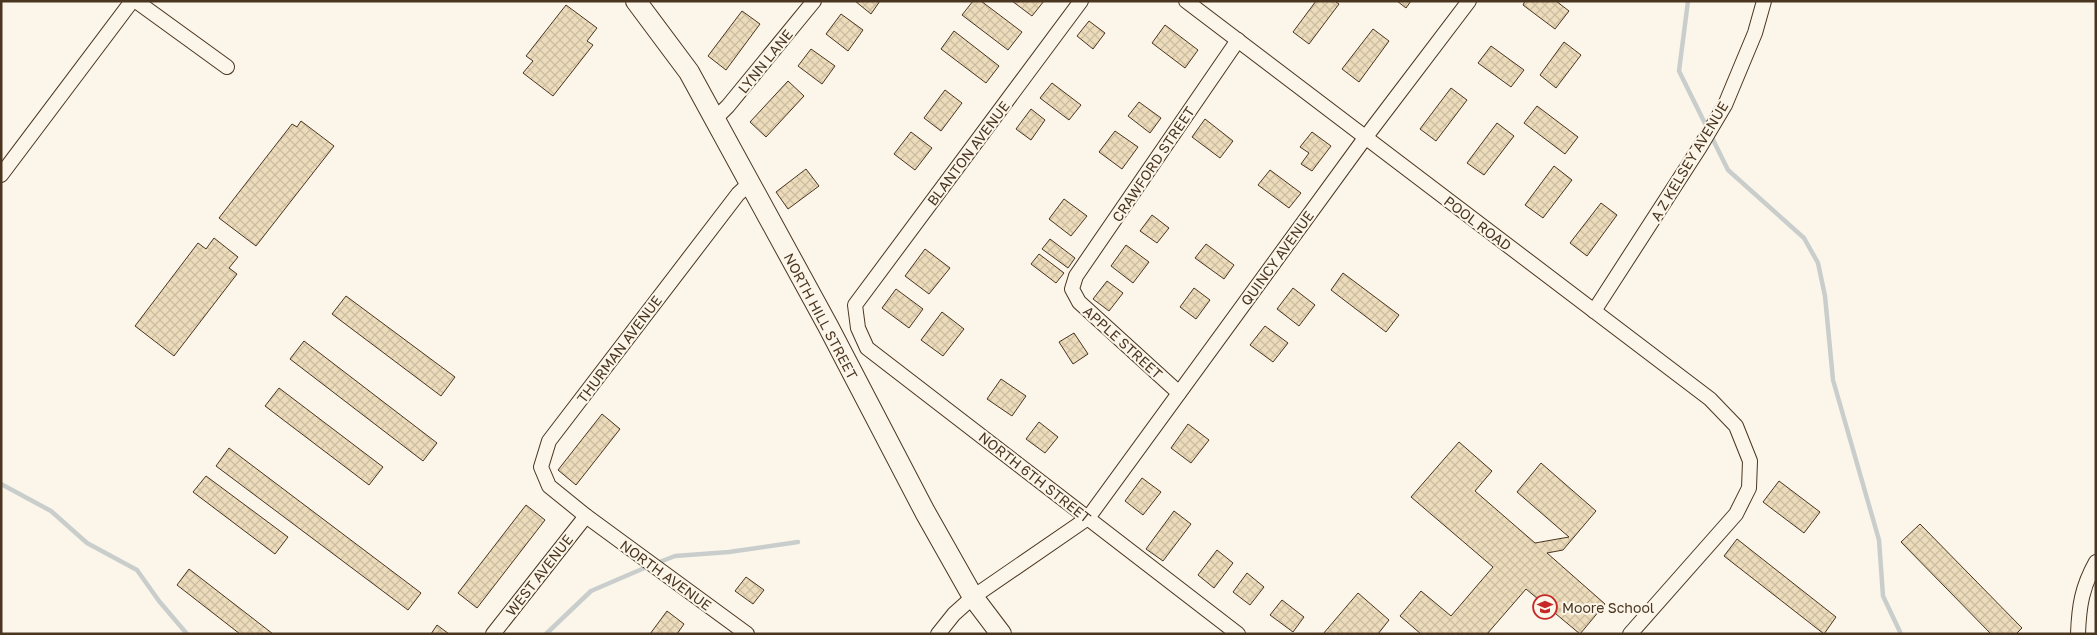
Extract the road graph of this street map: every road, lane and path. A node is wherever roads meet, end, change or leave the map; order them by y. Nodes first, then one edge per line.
1 (132, 1) edge
2 (136, 1) edge
3 (636, 1) edge
4 (814, 1) edge
5 (1081, 1) edge
6 (1186, 1) edge
7 (1469, 1) edge
8 (1764, 1) edge
9 (1238, 40) junction
10 (227, 66) dead end
11 (715, 119) junction
12 (1365, 138) junction
13 (1, 175) edge
14 (749, 184) junction
15 (1072, 289) joint
16 (855, 304) joint
17 (1594, 311) junction
18 (1179, 393) junction
19 (586, 516) junction
20 (1088, 518) junction
21 (2096, 562) edge
22 (972, 597) junction
23 (493, 634) edge
24 (747, 634) edge
25 (938, 634) edge
26 (1001, 634) edge
27 (1238, 634) edge
28 (1630, 634) edge
29 (2078, 634) edge

1 - 13 street
2 - 10 street
3 - 11 street, NORTH HILL STREET
4 - 11 street, LYNN LANE
5 - 16 street, BLANTON AVENUE
6 - 9 street, POOL ROAD
7 - 12 street, QUINCY AVENUE
8 - 17 street, A Z KELSEY AVENUE
9 - 12 street, POOL ROAD
9 - 15 street, CRAWFORD STREET
11 - 14 street, NORTH HILL STREET
12 - 17 street, POOL ROAD
12 - 18 street, QUINCY AVENUE
14 - 19 street, THURMAN AVENUE
14 - 22 street, NORTH HILL STREET
15 - 18 street, APPLE STREET
16 - 20 street, NORTH 6TH STREET
17 - 28 street, POOL ROAD
18 - 20 street, QUINCY AVENUE
19 - 23 street, WEST AVENUE
19 - 24 street, NORTH AVENUE
20 - 22 street, QUINCY AVENUE
20 - 27 street, NORTH 6TH STREET
21 - 29 street
22 - 25 street, QUINCY AVENUE
22 - 26 street, NORTH HILL STREET

